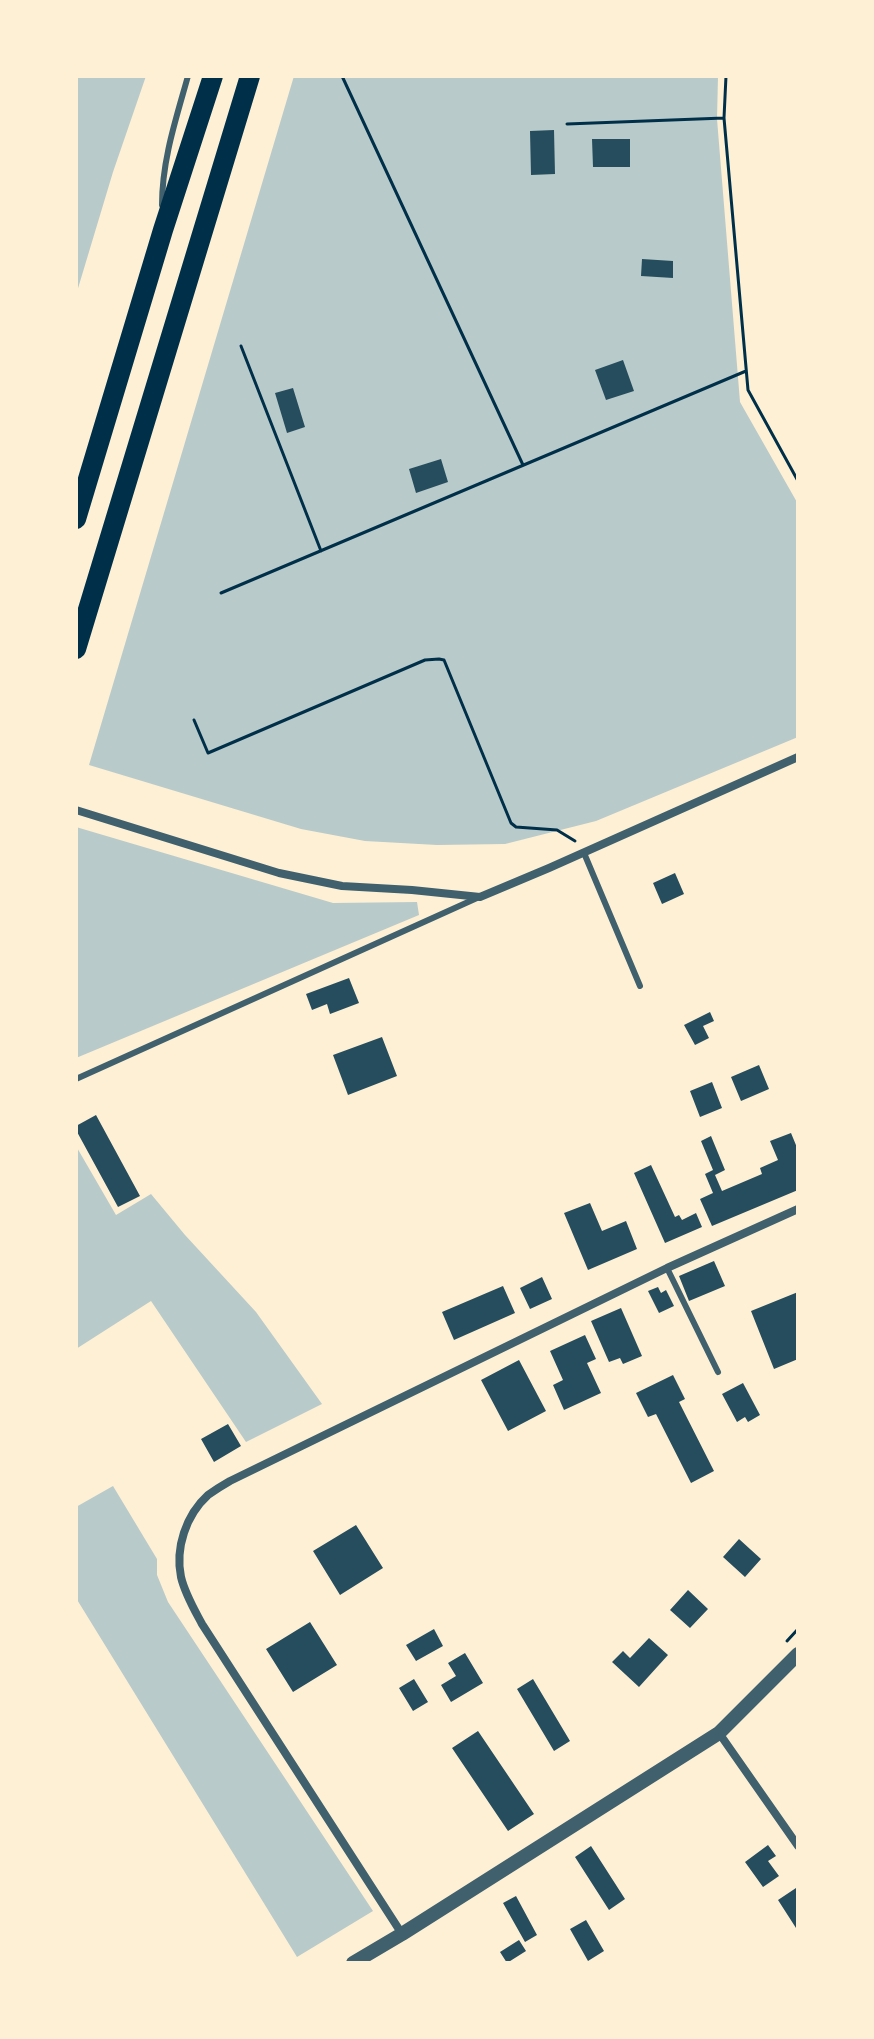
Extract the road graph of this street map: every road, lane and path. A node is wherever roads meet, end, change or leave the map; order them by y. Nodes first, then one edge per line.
1 (188, 76) edge
2 (213, 76) edge
3 (250, 76) edge
4 (342, 76) edge
5 (726, 76) edge
6 (724, 118) junction
7 (567, 124) dead end
8 (163, 230) junction
9 (241, 346) dead end
10 (746, 371) junction
11 (523, 465) junction
12 (798, 481) edge
13 (76, 519) edge
14 (321, 551) junction
15 (221, 593) dead end
16 (76, 649) edge
17 (194, 720) dead end
18 (798, 757) edge
19 (78, 811) edge
20 (584, 853) junction
21 (480, 897) junction
22 (640, 986) dead end
23 (76, 1079) edge
24 (798, 1209) edge
25 (667, 1268) junction
26 (718, 1372) dead end
27 (798, 1654) edge
28 (719, 1733) junction
29 (798, 1846) edge
30 (402, 1934) junction
31 (353, 1963) edge

1 - 8 lane
2 - 8 highway
3 - 16 highway
4 - 11 path
5 - 6 path
6 - 7 path
6 - 10 path
8 - 13 highway
9 - 14 path
10 - 11 path
10 - 12 path
11 - 14 path
14 - 15 path
17 - 20 path
18 - 20 street
19 - 21 street
20 - 21 street
20 - 22 lane
21 - 23 lane
24 - 25 street
25 - 26 lane
25 - 30 street
27 - 28 street
28 - 29 street
28 - 30 street
30 - 31 street

